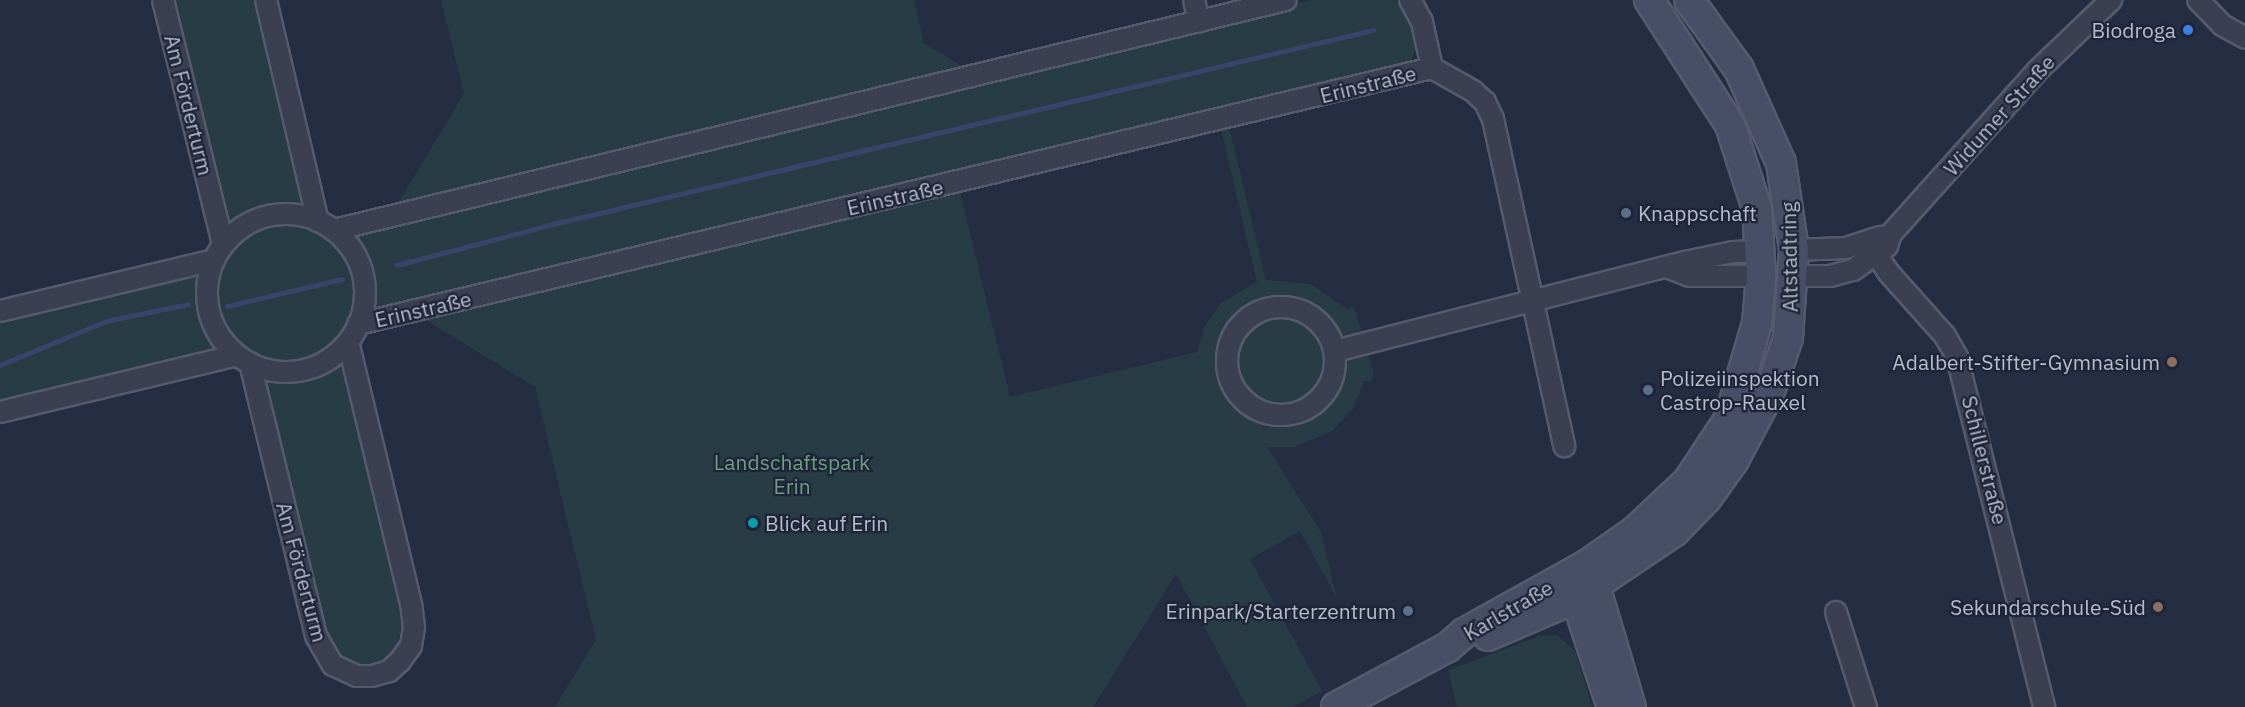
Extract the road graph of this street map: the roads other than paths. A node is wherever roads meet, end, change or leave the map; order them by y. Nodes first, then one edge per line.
1 (163, 0) edge
2 (267, 0) edge
3 (1194, 0) edge
4 (1286, 0) edge
5 (1410, 0) edge
6 (1649, 0) edge
7 (1689, 0) edge
8 (2111, 0) edge
9 (2198, 0) edge
10 (1199, 21) junction
11 (2245, 38) edge
12 (1432, 68) junction
13 (326, 226) junction
14 (1871, 249) junction
15 (218, 252) junction
16 (1760, 263) junction
17 (1794, 263) junction
18 (1533, 301) junction
19 (0, 311) edge
20 (358, 324) junction
21 (348, 342) junction
22 (1335, 351) junction
23 (244, 359) junction
24 (0, 412) edge
25 (1564, 446) dead end
26 (1582, 581) junction
27 (1836, 612) dead end
28 (1336, 707) edge
29 (1612, 707) edge
30 (1631, 707) edge
31 (1866, 707) edge
32 (2044, 707) edge

1 - 15 street, Am Förderturm
2 - 13 street
3 - 10 street
4 - 10 street
5 - 12 street, Erinstraße
6 - 16 main road, Altstadtring
7 - 17 main road, Altstadtring
8 - 14 street, Widumer Straße
9 - 11 street
10 - 13 street
12 - 18 street, Erinstraße
12 - 20 street, Erinstraße
13 - 15 street
13 - 20 street
14 - 17 street
14 - 17 street, Widumer Straße
14 - 32 street, Schillerstraße
15 - 19 street
15 - 23 street
16 - 17 main road
16 - 18 street
16 - 26 main road, Altstadtring
17 - 26 main road, Altstadtring
18 - 22 street
18 - 25 street, Erinstraße
20 - 21 street
21 - 23 street
21 - 23 street, Am Förderturm
22 - 22 street
23 - 24 street
26 - 28 main road, Karlstraße
26 - 29 main road
26 - 30 main road
27 - 31 street

